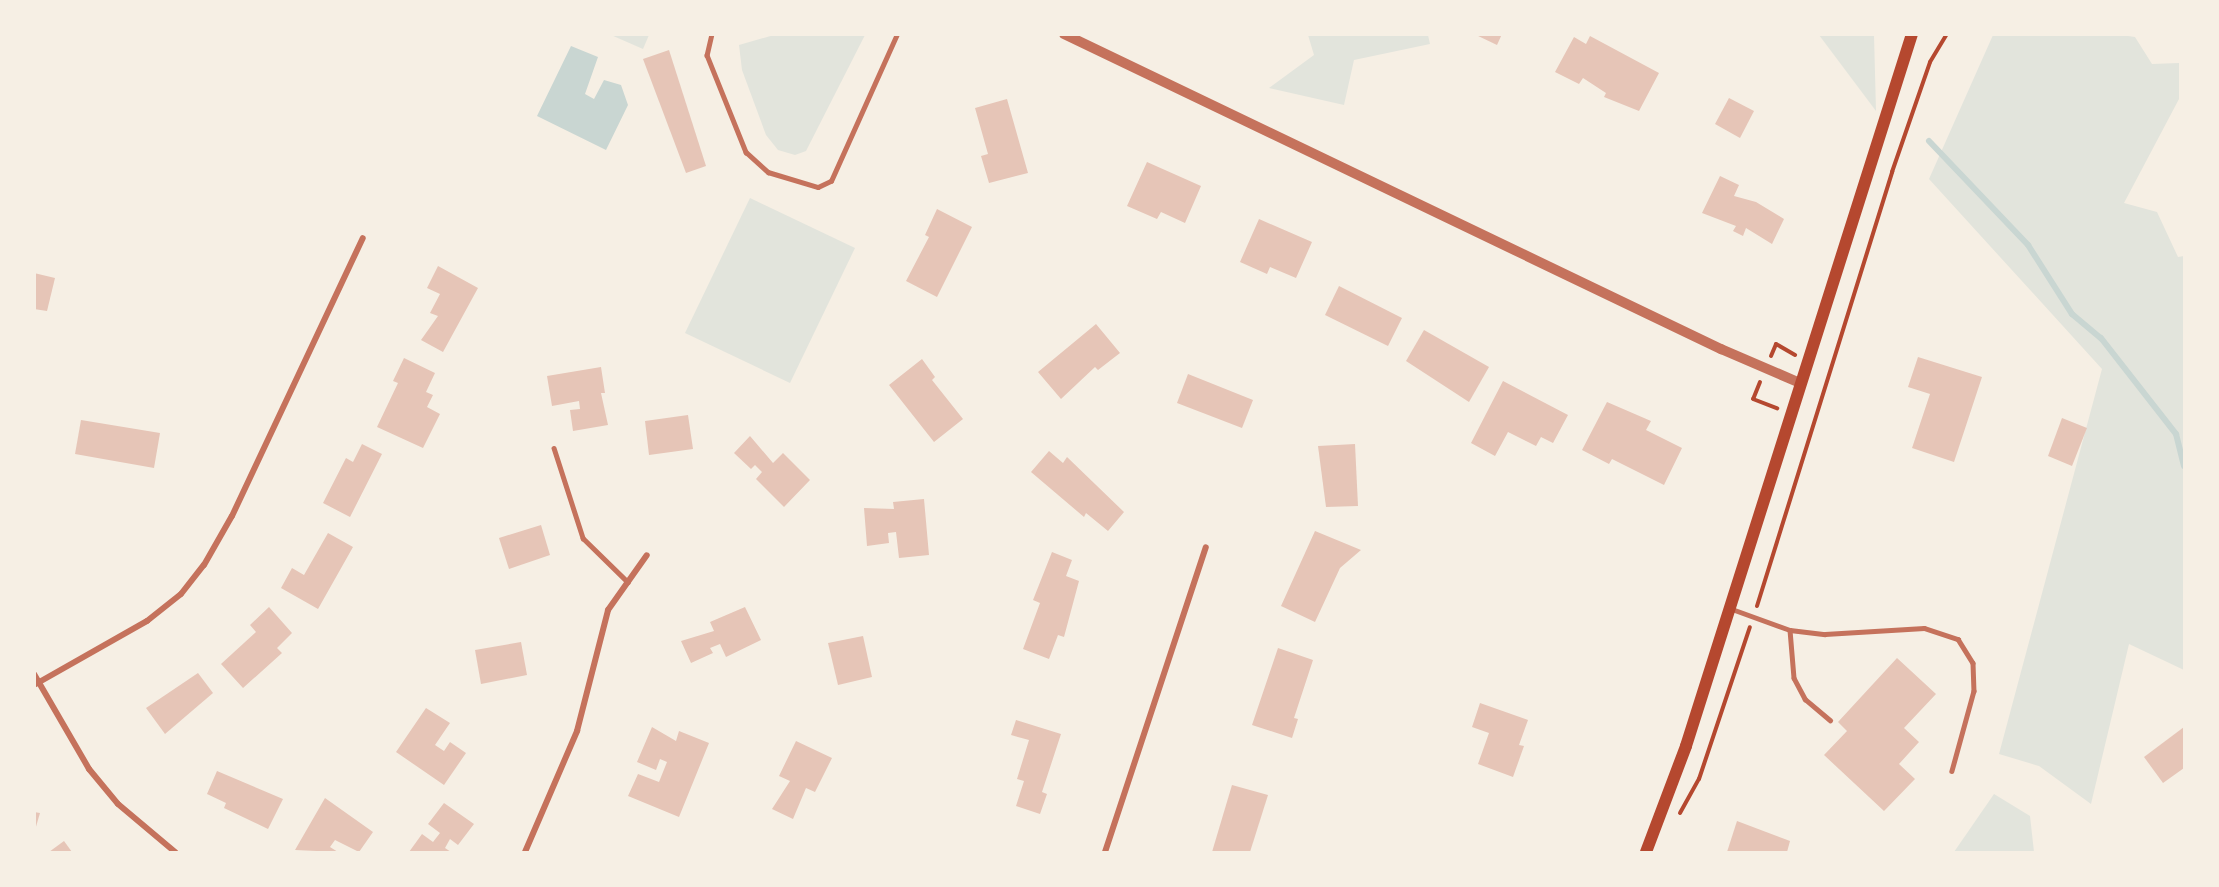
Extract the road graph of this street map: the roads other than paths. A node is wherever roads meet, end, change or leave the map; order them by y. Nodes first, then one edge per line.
1 (712, 34) edge
2 (897, 34) edge
3 (1064, 34) edge
4 (1912, 34) edge
5 (363, 238) dead end
6 (1800, 383) junction
7 (554, 448) dead end
8 (1206, 548) dead end
9 (647, 555) dead end
10 (628, 582) junction
11 (1730, 609) junction
12 (1790, 630) junction
13 (34, 674) edge
14 (37, 684) edge
15 (1830, 720) dead end
16 (1952, 771) dead end
17 (175, 852) edge
18 (525, 852) edge
19 (1105, 852) edge
20 (1646, 852) edge

1 - 2 lane
3 - 6 street
4 - 6 main road
5 - 14 street
6 - 11 main road
7 - 10 lane
8 - 19 street
9 - 10 street
10 - 18 street
11 - 12 lane
11 - 20 main road
12 - 15 lane
12 - 16 lane
13 - 14 street
14 - 17 street

